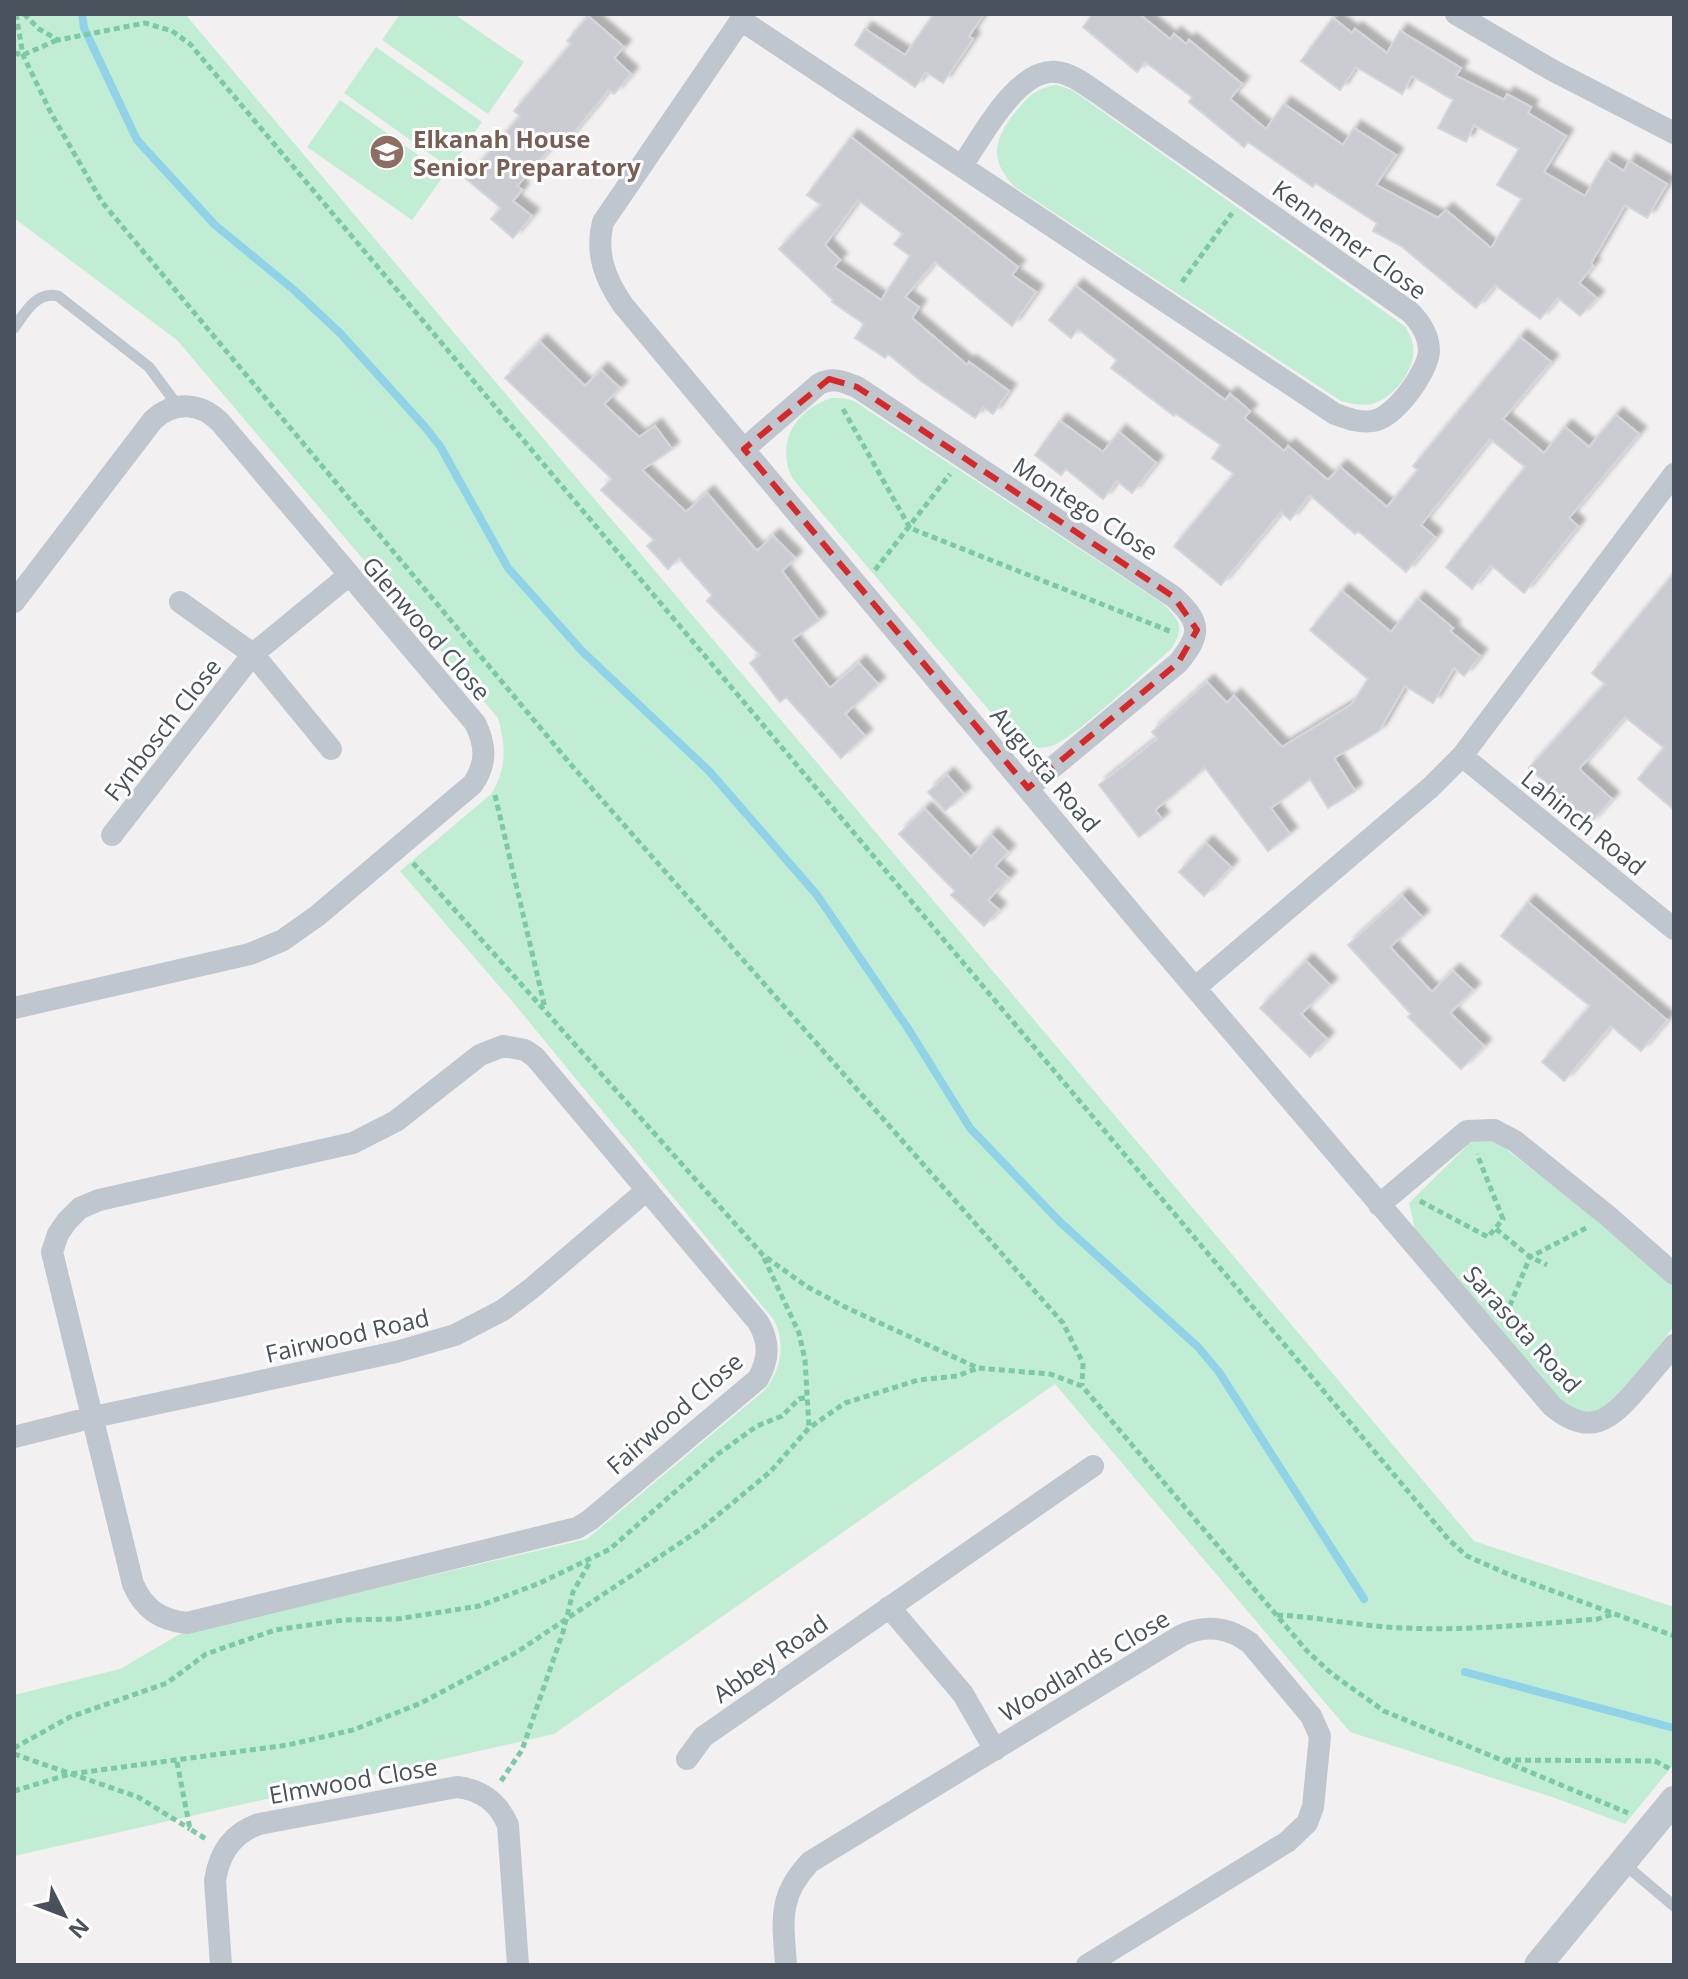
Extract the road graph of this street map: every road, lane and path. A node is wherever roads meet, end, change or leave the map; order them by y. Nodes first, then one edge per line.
1 (16, 14) edge
2 (24, 14) edge
3 (146, 14) edge
4 (1456, 14) edge
5 (743, 17) edge
6 (145, 23) junction
7 (58, 40) junction
8 (14, 53) edge
9 (23, 55) junction
10 (1674, 133) edge
11 (962, 166) junction
12 (1245, 196) junction
13 (1168, 301) junction
14 (14, 328) edge
15 (829, 379) junction
16 (178, 406) junction
17 (744, 449) junction
18 (963, 457) junction
19 (1674, 474) edge
20 (910, 528) junction
21 (348, 576) junction
22 (860, 587) junction
23 (14, 602) edge
24 (180, 602) dead end
25 (1193, 641) junction
26 (253, 654) junction
27 (331, 749) dead end
28 (1462, 756) junction
29 (480, 774) junction
30 (1028, 788) junction
31 (112, 835) dead end
32 (399, 847) junction
33 (1674, 928) edge
34 (1196, 987) junction
35 (14, 1008) edge
36 (545, 1009) junction
37 (1467, 1131) junction
38 (1397, 1189) junction
39 (647, 1190) junction
40 (1379, 1205) junction
41 (1608, 1216) junction
42 (1496, 1229) junction
43 (763, 1255) junction
44 (1530, 1257) junction
45 (1547, 1265) dead end
46 (1674, 1274) edge
47 (1496, 1339) junction
48 (1674, 1345) edge
49 (978, 1368) junction
50 (1082, 1386) junction
51 (94, 1417) junction
52 (809, 1428) junction
53 (14, 1437) edge
54 (1093, 1466) dead end
55 (591, 1559) dead end
56 (889, 1607) junction
57 (1614, 1613) junction
58 (1277, 1615) junction
59 (566, 1620) junction
60 (1674, 1636) edge
61 (167, 1683) dead end
62 (995, 1750) junction
63 (14, 1751) edge
64 (687, 1759) dead end
65 (1500, 1760) junction
66 (177, 1762) junction
67 (1674, 1771) edge
68 (70, 1774) junction
69 (14, 1791) edge
70 (489, 1798) junction
71 (1674, 1800) edge
72 (1655, 1823) junction
73 (190, 1829) junction
74 (224, 1849) junction
75 (1622, 1863) junction
76 (1674, 1906) edge
77 (221, 1965) edge
78 (518, 1965) edge
79 (786, 1965) edge
80 (1087, 1965) edge
81 (1538, 1965) edge

1 - 9 path
2 - 7 path
3 - 6 path
4 - 10 street
5 - 11 street, Kennemer Close
5 - 17 street, Augusta Road
6 - 7 path
6 - 57 path
7 - 9 path
8 - 9 path
9 - 50 path
11 - 12 street, Kennemer Close
11 - 13 street, Kennemer Close
12 - 13 path
12 - 13 street, Kennemer Close
14 - 16 lane
15 - 17 street
15 - 18 street, Montego Close
15 - 20 path
16 - 21 street, Glenwood Close
16 - 23 street
17 - 22 street, Augusta Road
18 - 20 path
18 - 25 street, Montego Close
19 - 28 street
20 - 22 path
20 - 25 path
21 - 26 street, Fynbosch Close
21 - 29 street, Glenwood Close
22 - 30 street, Augusta Road
24 - 26 street, Fynbosch Close
25 - 30 street
26 - 27 street, Fynbosch Close
26 - 31 street, Fynbosch Close
28 - 33 street, Lahinch Road
28 - 34 street
29 - 32 street
29 - 36 path
30 - 34 street, Augusta Road
32 - 35 street
32 - 36 path
34 - 40 street, Sarasota Road
36 - 43 path
37 - 38 street
37 - 41 street
37 - 42 path
38 - 40 street
38 - 42 path
39 - 51 street, Fairwood Road
39 - 51 street, Fairwood Close
39 - 51 street, Fairwood Close
40 - 47 street, Sarasota Road
41 - 44 path
41 - 46 street
42 - 44 path
43 - 49 path
43 - 52 path
44 - 45 path
44 - 47 path
47 - 48 street, Sarasota Road
49 - 50 path
49 - 52 path
50 - 58 path
51 - 53 street, Fairwood Road
52 - 59 path
54 - 56 street, Abbey Road
55 - 59 path
56 - 62 street
56 - 64 street, Abbey Road
57 - 58 path
57 - 60 path
58 - 65 path
59 - 66 path
59 - 70 path
61 - 63 path
62 - 79 street, Woodlands Close
62 - 80 street, Woodlands Close
63 - 68 path
65 - 67 path
65 - 72 path
66 - 68 path
66 - 73 path
68 - 69 path
68 - 73 path
70 - 74 street, Elmwood Close
70 - 78 street
71 - 72 street
72 - 75 street
73 - 74 path
74 - 77 street
75 - 76 lane
75 - 81 street

